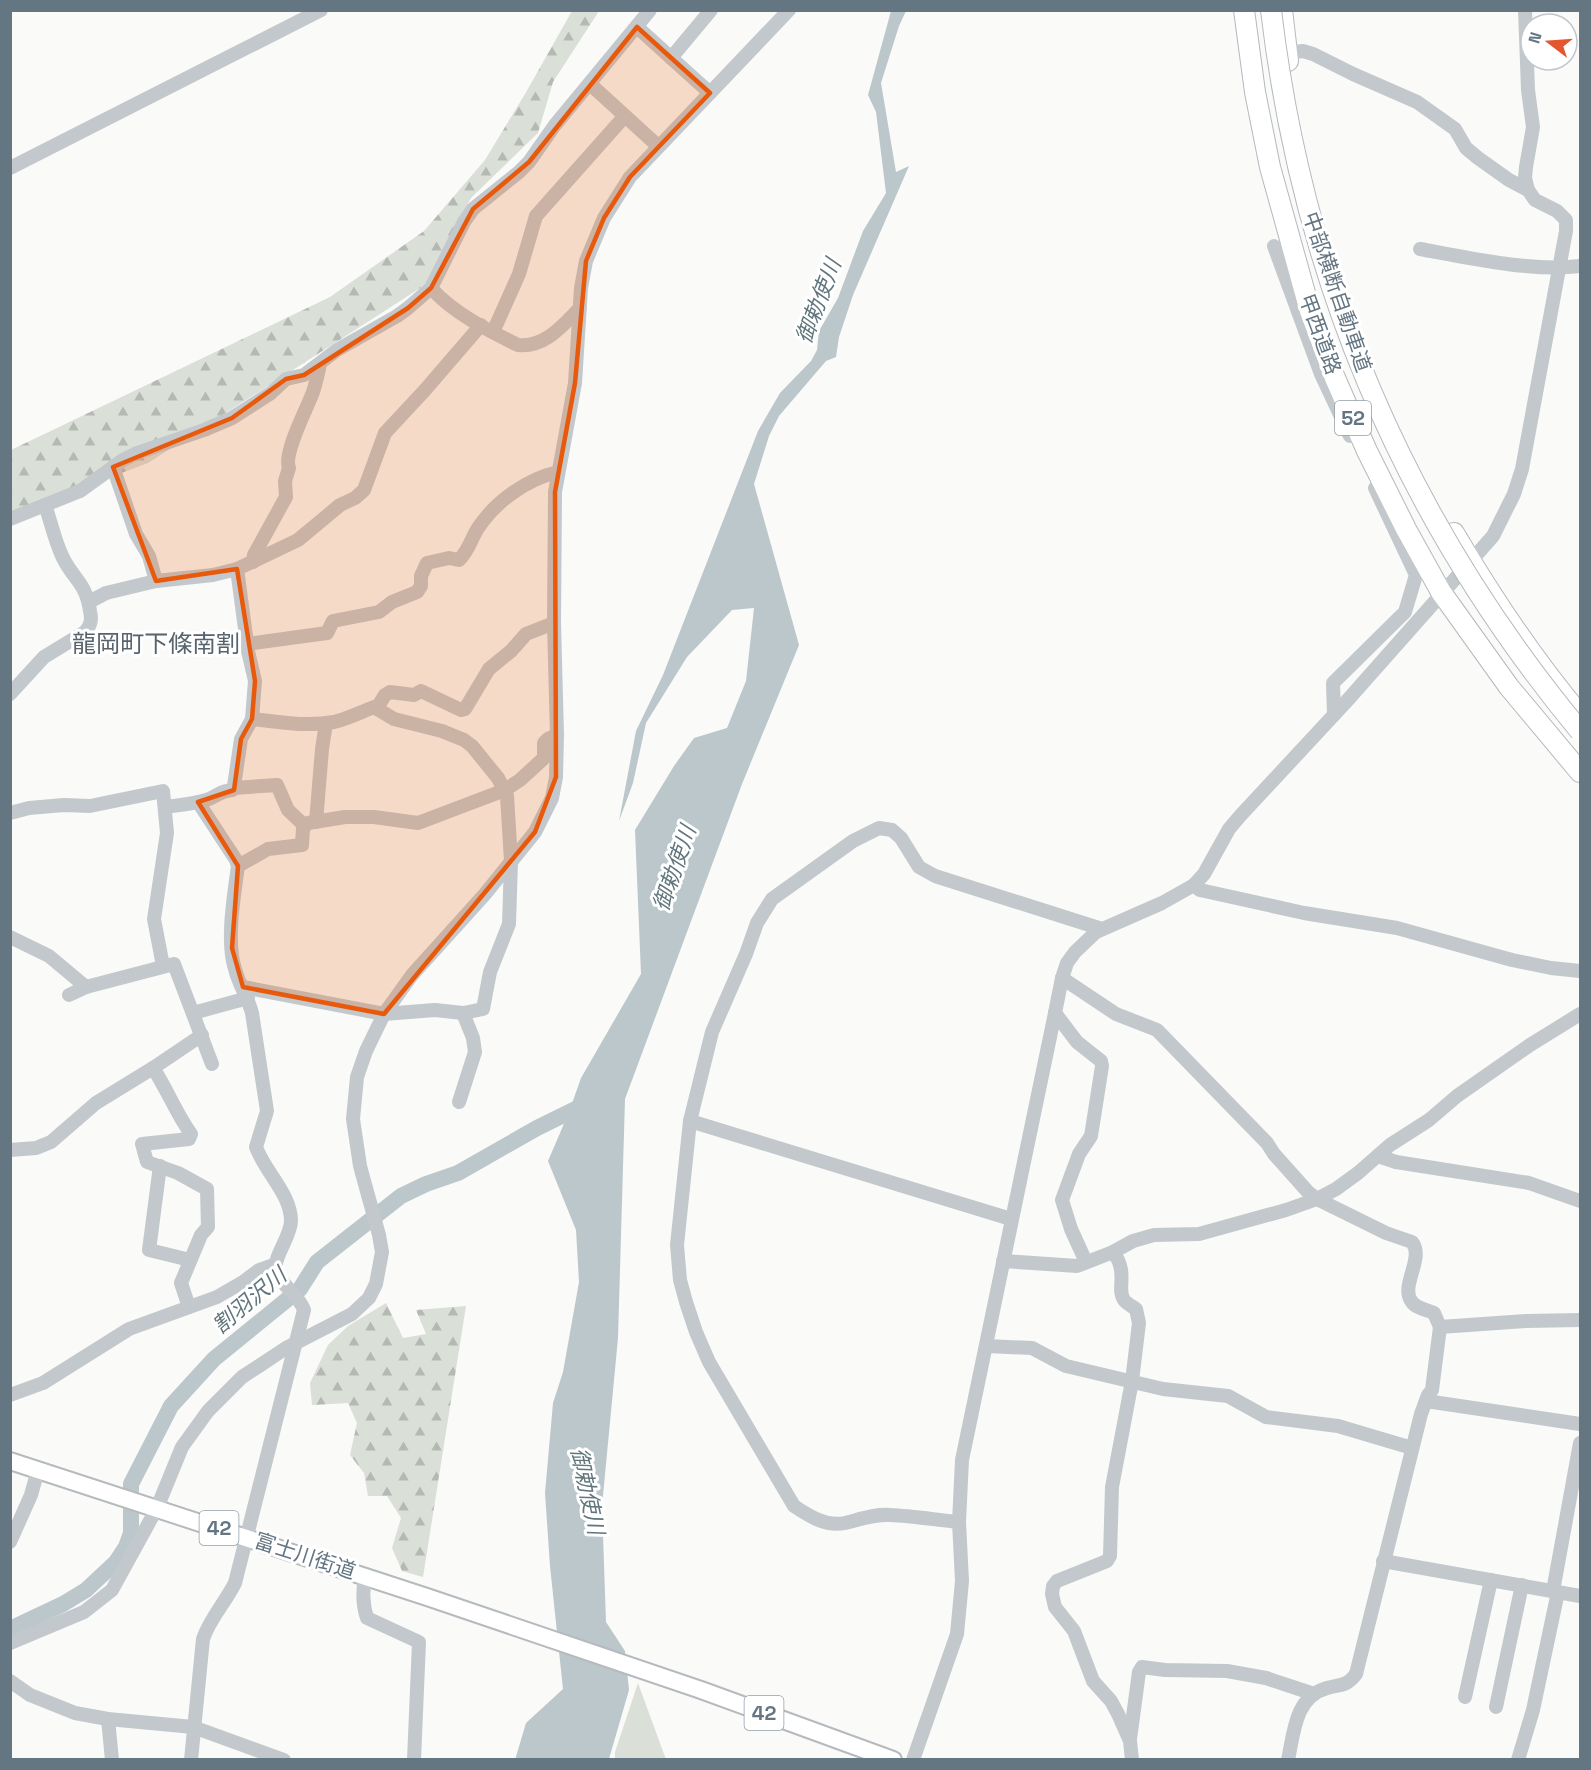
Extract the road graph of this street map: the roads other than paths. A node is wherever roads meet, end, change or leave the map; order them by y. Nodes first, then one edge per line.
1 (321, 10) edge
2 (650, 10) edge
3 (711, 10) edge
4 (789, 10) edge
5 (1244, 10) edge
6 (1271, 10) edge
7 (1282, 10) edge
8 (1525, 10) edge
9 (637, 27) junction
10 (1286, 53) junction
11 (671, 58) junction
12 (590, 84) junction
13 (710, 93) junction
14 (624, 117) junction
15 (658, 146) junction
16 (10, 168) edge
17 (1528, 190) junction
18 (1274, 246) dead end
19 (1420, 249) dead end
20 (1581, 266) edge
21 (1558, 269) junction
22 (431, 288) junction
23 (580, 308) junction
24 (487, 328) junction
25 (320, 364) junction
26 (113, 467) junction
27 (558, 472) junction
28 (45, 505) junction
29 (10, 519) edge
30 (1470, 561) junction
31 (253, 562) junction
32 (237, 569) junction
33 (156, 581) junction
34 (1441, 592) junction
35 (89, 602) junction
36 (554, 623) junction
37 (247, 644) junction
38 (10, 694) edge
39 (377, 708) junction
40 (1334, 715) junction
41 (1581, 715) edge
42 (252, 719) junction
43 (326, 723) junction
44 (1581, 731) edge
45 (557, 735) junction
46 (1581, 772) edge
47 (233, 788) junction
48 (505, 790) junction
49 (198, 802) junction
50 (165, 807) junction
51 (10, 813) edge
52 (311, 824) junction
53 (511, 861) junction
54 (238, 866) junction
55 (1194, 885) junction
56 (1102, 929) junction
57 (10, 937) edge
58 (163, 966) junction
59 (1581, 971) edge
60 (1062, 978) junction
61 (86, 987) junction
62 (245, 993) junction
63 (69, 995) dead end
64 (193, 1013) junction
65 (463, 1013) junction
66 (1054, 1013) junction
67 (384, 1014) junction
68 (1581, 1014) edge
69 (202, 1035) junction
70 (212, 1064) dead end
71 (153, 1068) junction
72 (459, 1102) dead end
73 (690, 1121) junction
74 (10, 1150) edge
75 (1378, 1156) junction
76 (160, 1166) junction
77 (1317, 1199) junction
78 (1581, 1200) edge
79 (1011, 1219) junction
80 (1113, 1252) junction
81 (190, 1260) junction
82 (1003, 1261) junction
83 (1086, 1262) junction
84 (278, 1271) junction
85 (189, 1307) junction
86 (1581, 1320) edge
87 (1440, 1327) junction
88 (297, 1342) junction
89 (986, 1346) junction
90 (1131, 1381) junction
91 (10, 1395) edge
92 (1426, 1401) junction
93 (1581, 1424) edge
94 (1581, 1443) edge
95 (1412, 1448) junction
96 (10, 1461) edge
97 (38, 1470) junction
98 (157, 1508) junction
99 (959, 1522) junction
100 (247, 1537) junction
101 (10, 1542) edge
102 (1383, 1561) junction
103 (365, 1576) junction
104 (1491, 1580) junction
105 (1522, 1586) junction
106 (1556, 1591) junction
107 (1581, 1596) edge
108 (10, 1643) edge
109 (10, 1681) edge
110 (1314, 1694) junction
111 (1465, 1698) dead end
112 (1496, 1707) dead end
113 (108, 1719) junction
114 (193, 1727) junction
115 (1130, 1741) junction
116 (112, 1760) edge
117 (191, 1760) edge
118 (284, 1760) edge
119 (414, 1760) edge
120 (893, 1760) edge
121 (913, 1760) edge
122 (1132, 1760) edge
123 (1288, 1760) edge
124 (1518, 1760) edge

1 - 16 street
2 - 9 street
3 - 11 street
4 - 13 street
5 - 34 highway, 甲西道路 / 52
6 - 44 highway, 中部横断自動車道, bridge
7 - 10 highway, 甲西道路 / 52
8 - 17 street
9 - 11 street
9 - 12 street
10 - 17 street
10 - 30 highway, 甲西道路 / 52
11 - 13 street
12 - 14 street
12 - 22 street
13 - 15 street
14 - 15 street
14 - 24 street
15 - 23 street
17 - 21 street
18 - 40 street
19 - 21 street
20 - 21 street
21 - 30 street
22 - 24 street
22 - 25 street
23 - 24 street
23 - 27 street
24 - 31 street
25 - 26 street
25 - 31 street
26 - 28 street
26 - 33 street
27 - 36 street
27 - 37 street
28 - 29 street
28 - 35 street
30 - 34 street
30 - 41 highway, 甲西道路 / 52
31 - 32 street
32 - 33 street
32 - 37 street
33 - 35 street
34 - 40 street
34 - 46 highway, 甲西道路 / 52
35 - 38 street
36 - 39 street
36 - 45 street
37 - 42 street
39 - 43 street
39 - 48 street
40 - 55 street
42 - 43 street
42 - 47 street
43 - 52 street
45 - 48 street
45 - 53 street
47 - 49 street
47 - 52 street
48 - 52 street
48 - 53 street
49 - 50 street
49 - 54 street
50 - 51 street
50 - 58 street
52 - 54 street
53 - 65 street
53 - 67 street
54 - 62 street
55 - 56 street
55 - 59 street
56 - 60 street
56 - 73 street
57 - 61 street
58 - 61 street
58 - 64 street
60 - 66 street
60 - 77 street
61 - 63 street
62 - 64 street
62 - 67 street
62 - 84 street
64 - 69 street
65 - 67 street
65 - 72 street
66 - 79 street
66 - 83 street
67 - 88 street
68 - 75 street
69 - 70 street
69 - 71 street
71 - 74 street
71 - 76 street
73 - 79 street
73 - 99 street
75 - 77 street
75 - 78 street
76 - 81 street
76 - 81 street
77 - 80 street
77 - 87 street
79 - 82 street
80 - 83 street
80 - 90 street
81 - 85 street
82 - 83 street
82 - 89 street
84 - 85 street
84 - 88 street
85 - 91 street
86 - 87 street
87 - 92 street
88 - 98 street
88 - 100 street
89 - 90 street
89 - 99 street
90 - 95 street
90 - 115 street
92 - 93 street
92 - 95 street
94 - 106 street
95 - 102 street
96 - 97 main road, 富士川街道 / 42
97 - 98 main road, 富士川街道 / 42
97 - 101 street
98 - 100 main road, 富士川街道 / 42
98 - 108 street
99 - 121 street
100 - 103 main road, 富士川街道 / 42
100 - 114 street
102 - 104 street
102 - 110 street
103 - 119 street
103 - 120 main road, 富士川街道 / 42
104 - 105 street
104 - 111 street
105 - 106 street
105 - 112 street
106 - 107 street
106 - 124 street
109 - 113 street
110 - 115 street
110 - 123 street
113 - 114 street
113 - 116 street
114 - 117 street
114 - 118 street
115 - 122 street

